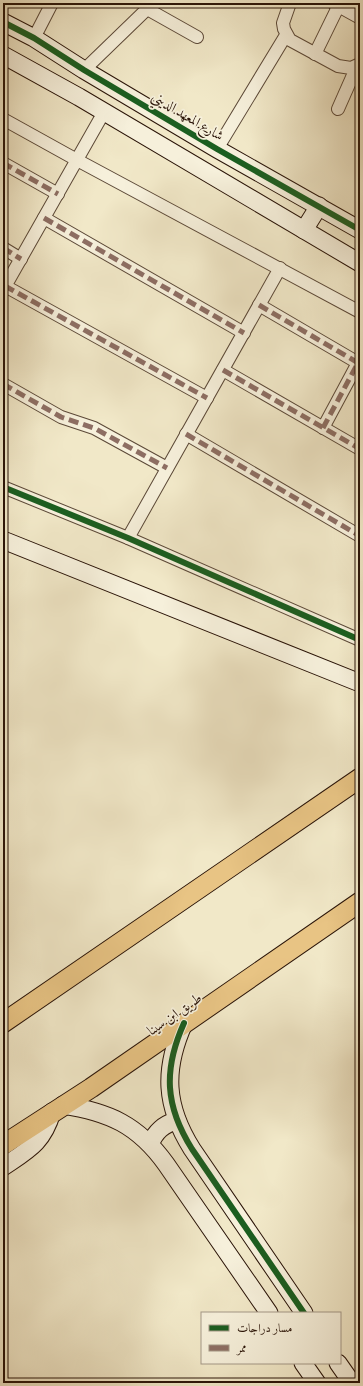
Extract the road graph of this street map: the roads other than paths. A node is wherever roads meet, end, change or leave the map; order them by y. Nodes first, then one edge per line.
1 (52, 3) edge
2 (290, 3) edge
3 (337, 4) edge
4 (360, 18) edge
5 (3, 22) edge
6 (286, 35) junction
7 (197, 37) dead end
8 (34, 38) junction
9 (315, 54) junction
10 (3, 55) edge
11 (359, 65) edge
12 (84, 70) junction
13 (117, 89) junction
14 (338, 109) dead end
15 (104, 112) junction
16 (3, 119) edge
17 (217, 149) junction
18 (77, 160) junction
19 (3, 163) edge
20 (58, 194) junction
21 (319, 206) junction
22 (44, 218) junction
23 (304, 230) junction
24 (360, 230) edge
25 (3, 248) edge
26 (21, 259) junction
27 (360, 264) edge
28 (280, 268) junction
29 (4, 288) edge
30 (259, 305) junction
31 (360, 312) edge
32 (244, 333) junction
33 (359, 362) edge
34 (222, 370) junction
35 (3, 384) edge
36 (207, 398) junction
37 (323, 428) junction
38 (186, 434) junction
39 (360, 449) edge
40 (168, 468) junction
41 (3, 487) edge
42 (360, 536) edge
43 (128, 538) junction
44 (3, 540) edge
45 (360, 640) edge
46 (360, 683) edge
47 (360, 778) edge
48 (360, 902) edge
49 (3, 1023) edge
50 (184, 1023) junction
51 (57, 1109) junction
52 (176, 1120) junction
53 (150, 1144) junction
54 (3, 1145) edge
55 (3, 1168) edge
56 (267, 1312) edge
57 (303, 1312) edge
58 (304, 1364) edge
59 (339, 1364) edge
60 (317, 1383) edge
61 (352, 1383) edge

1 - 8 street
2 - 6 street
3 - 4 street
3 - 9 street
5 - 8 street, شارع المعهد الديني
6 - 9 street
6 - 17 street
7 - 12 street
8 - 12 street, شارع المعهد الديني
9 - 11 street
10 - 15 street
11 - 14 street
12 - 13 street, شارع المعهد الديني
13 - 15 street
13 - 17 street, شارع المعهد الديني
15 - 18 street
15 - 23 street
16 - 18 street
17 - 21 street, شارع المعهد الديني
18 - 20 street
18 - 28 street
19 - 20 street
20 - 22 street
21 - 23 street
21 - 24 street, شارع المعهد الديني
22 - 26 street
22 - 32 street
23 - 27 street
25 - 26 street
26 - 29 street
28 - 30 street
28 - 31 street
29 - 36 street
30 - 32 street
30 - 33 street
32 - 34 street
33 - 37 street
34 - 36 street
34 - 37 street
35 - 40 street
36 - 38 street
37 - 39 street
38 - 40 street
38 - 42 street
40 - 43 street
41 - 43 street
43 - 45 street
44 - 46 street
47 - 49 main road
48 - 50 main road, طريق ابن سينا
50 - 51 main road, طريق ابن سينا
50 - 52 street
51 - 53 street
51 - 54 main road, طريق ابن سينا
51 - 55 street
52 - 53 street
52 - 57 street
53 - 56 street
58 - 60 street
59 - 61 street

